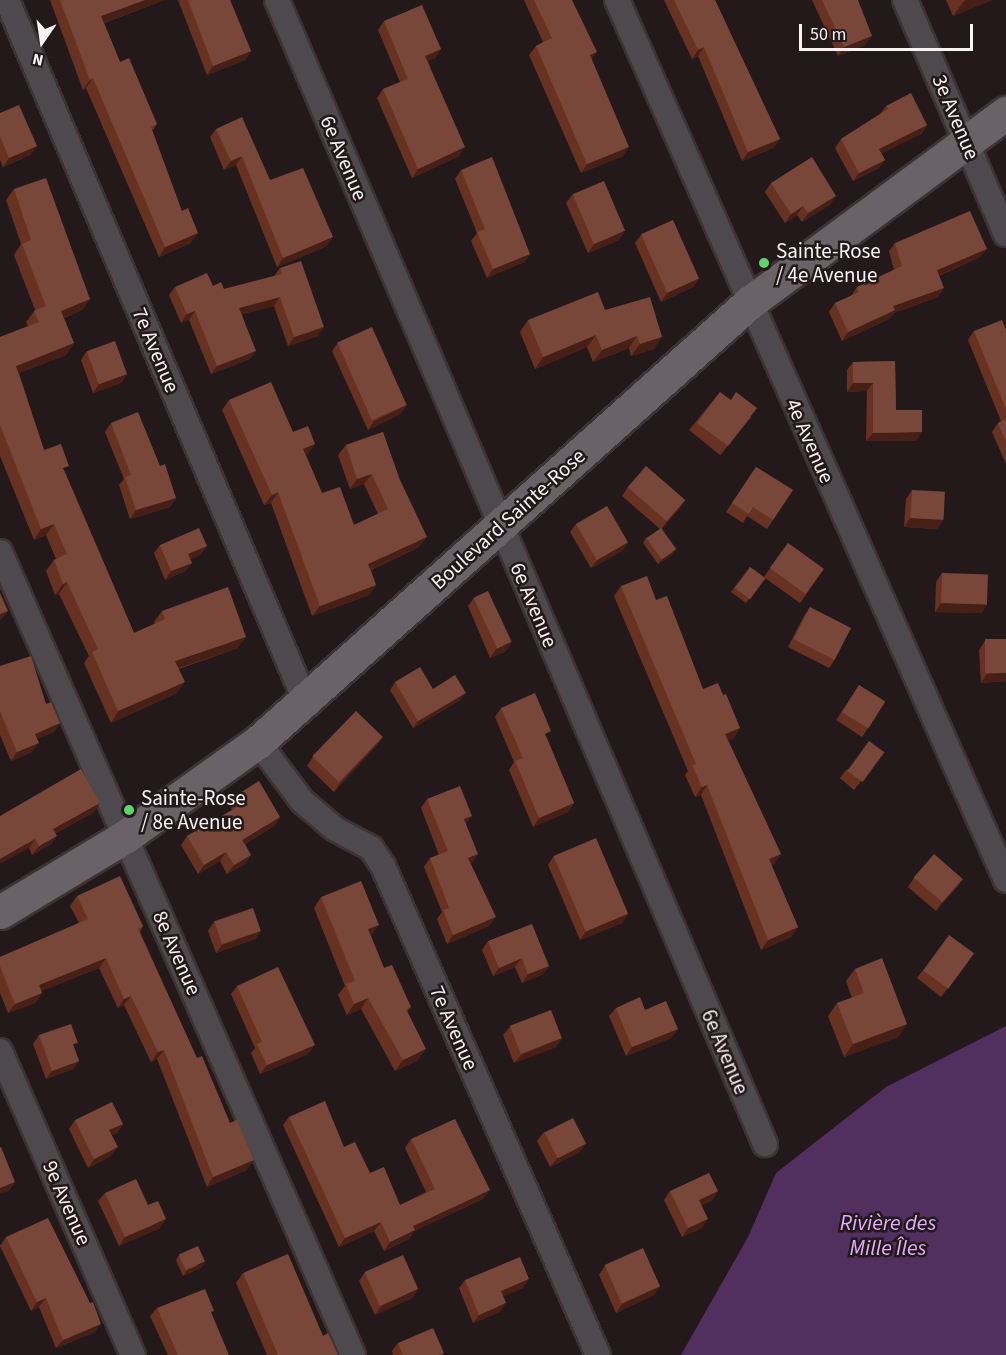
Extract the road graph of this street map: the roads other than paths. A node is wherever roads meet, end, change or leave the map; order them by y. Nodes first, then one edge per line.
1 (7, 0) edge
2 (277, 0) edge
3 (617, 0) edge
4 (906, 0) edge
5 (1006, 112) edge
6 (967, 142) junction
7 (1006, 234) edge
8 (749, 303) junction
9 (501, 526) junction
10 (0, 552) edge
11 (305, 700) junction
12 (258, 742) junction
13 (126, 836) junction
14 (1006, 880) edge
15 (0, 912) edge
16 (0, 1051) edge
17 (765, 1144) dead end
18 (133, 1355) edge
19 (353, 1355) edge
20 (598, 1355) edge

1 - 11 street, 7e Avenue
2 - 9 street, 6e Avenue
3 - 8 street, 4e Avenue
4 - 6 street, 3e Avenue
5 - 6 street, Boulevard Sainte-Rose
6 - 7 street, 3e Avenue
6 - 8 street, Boulevard Sainte-Rose
8 - 9 street, Boulevard Sainte-Rose
8 - 14 street, 4e Avenue
9 - 11 street, Boulevard Sainte-Rose
9 - 17 street, 6e Avenue
10 - 13 street, 8e Avenue
11 - 12 street, Boulevard Sainte-Rose
12 - 13 street, Boulevard Sainte-Rose
12 - 20 street, 7e Avenue
13 - 15 street, Boulevard Sainte-Rose
13 - 19 street, 8e Avenue
16 - 18 street, 9e Avenue

